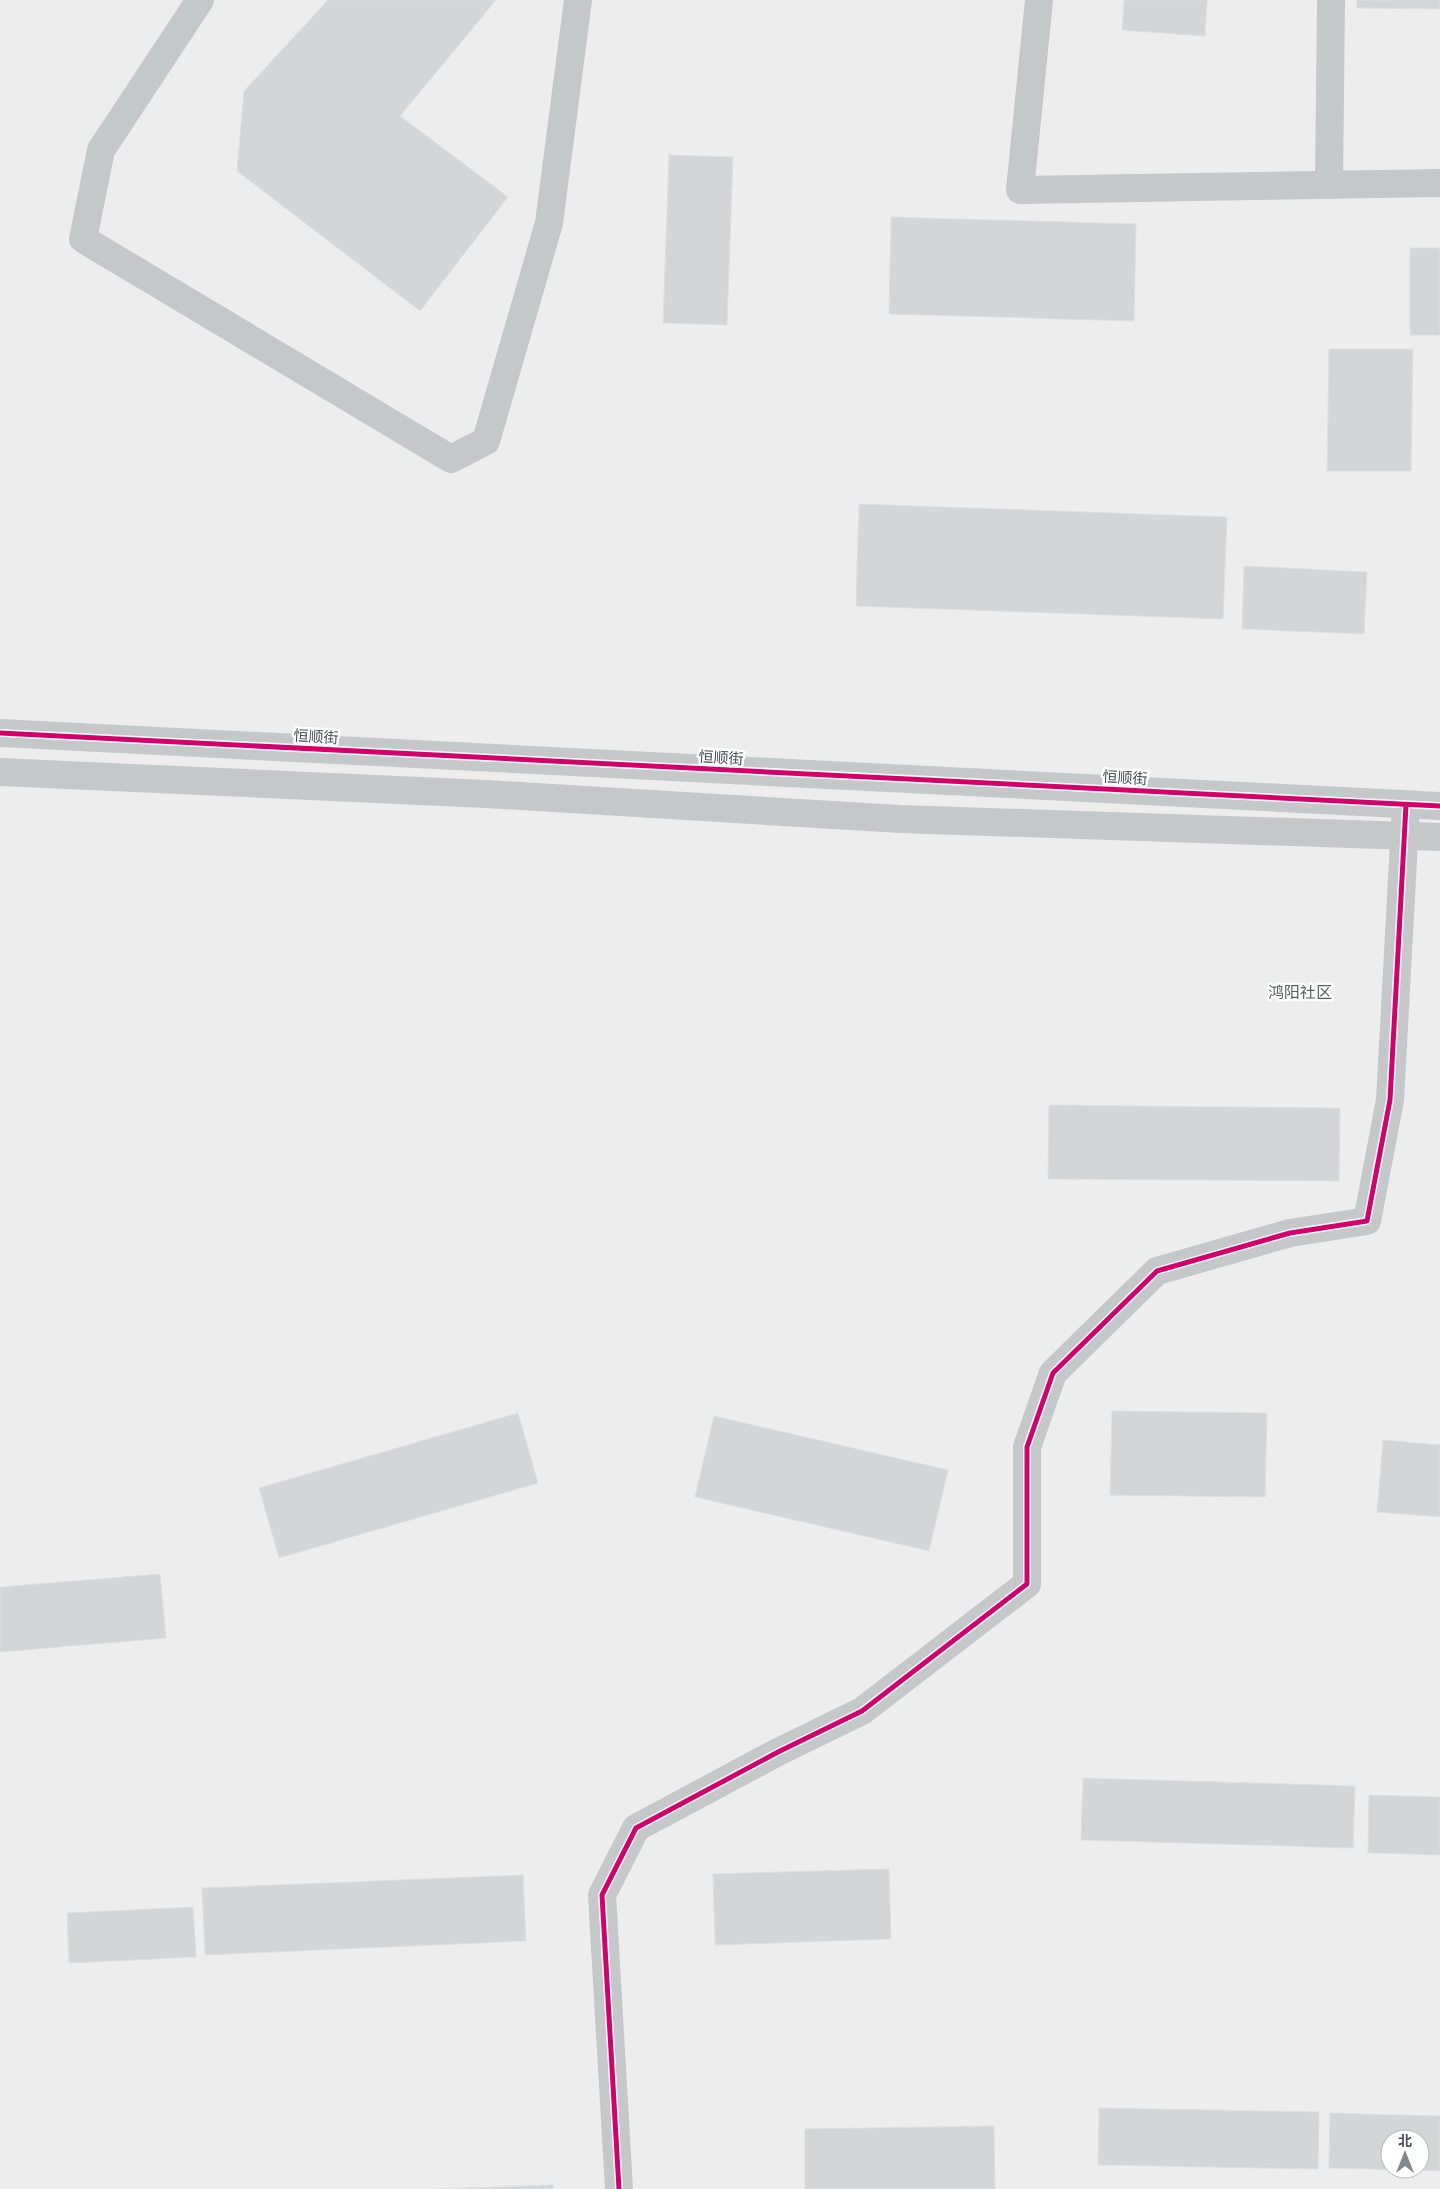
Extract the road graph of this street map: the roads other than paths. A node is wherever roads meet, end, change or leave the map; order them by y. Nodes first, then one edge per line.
1 (200, 0) edge
2 (578, 0) edge
3 (1039, 0) edge
4 (1331, 0) edge
5 (1440, 183) edge
6 (1330, 185) junction
7 (0, 734) edge
8 (0, 772) edge
9 (1406, 805) junction
10 (1440, 806) edge
11 (1405, 835) junction
12 (1440, 837) edge
13 (619, 2189) edge

1 - 2 street
3 - 6 street
4 - 6 street
5 - 6 street
7 - 9 street, 恒顺街
8 - 11 street
9 - 10 street, 恒顺街
9 - 11 street
11 - 12 street
11 - 13 street

